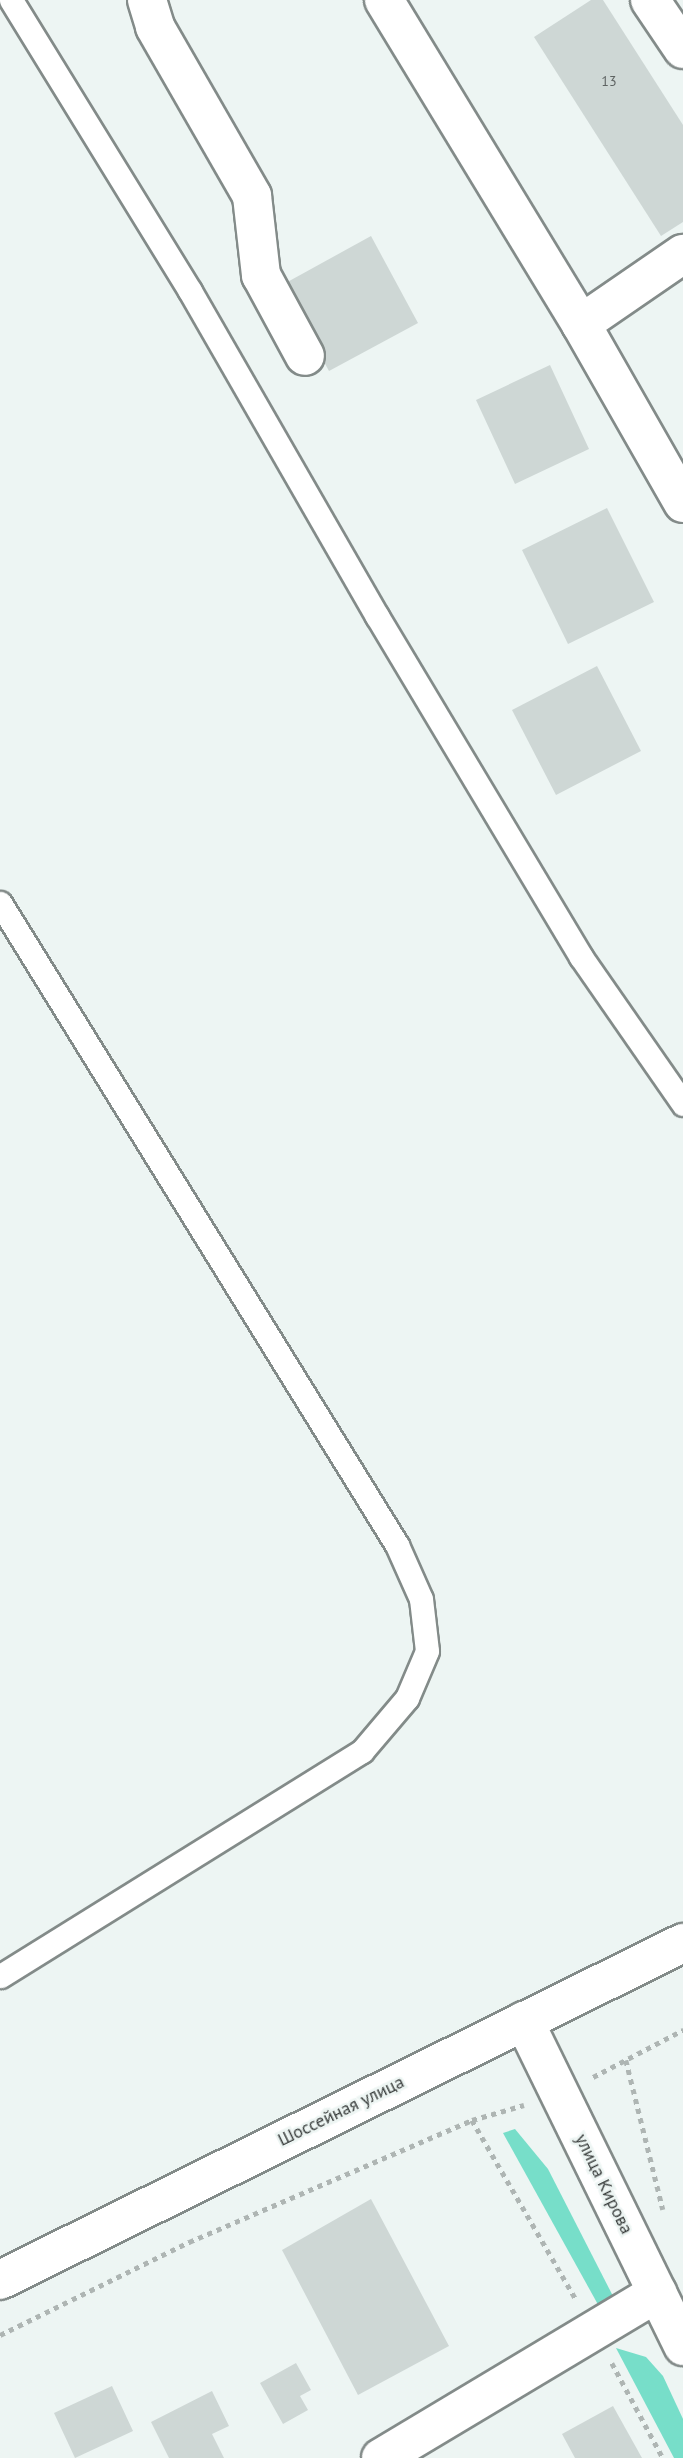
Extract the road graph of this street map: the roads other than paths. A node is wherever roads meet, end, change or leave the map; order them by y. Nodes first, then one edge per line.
1 (11, 0) edge
2 (147, 0) edge
3 (384, 0) edge
4 (650, 0) edge
5 (683, 49) edge
6 (683, 254) edge
7 (581, 324) junction
8 (305, 356) dead end
9 (683, 503) edge
10 (0, 903) edge
11 (683, 1104) edge
12 (683, 1943) edge
13 (0, 1976) edge
14 (524, 2021) junction
15 (0, 2280) edge
16 (670, 2292) edge
17 (683, 2346) edge
18 (381, 2458) edge

1 - 11 lane
2 - 8 street
3 - 7 street
4 - 5 street
6 - 7 street
7 - 9 street
10 - 13 lane
12 - 14 street, Шоссейная улица
14 - 15 street, Шоссейная улица
14 - 16 street, улица Кирова
16 - 17 street, улица Кирова
16 - 18 street

